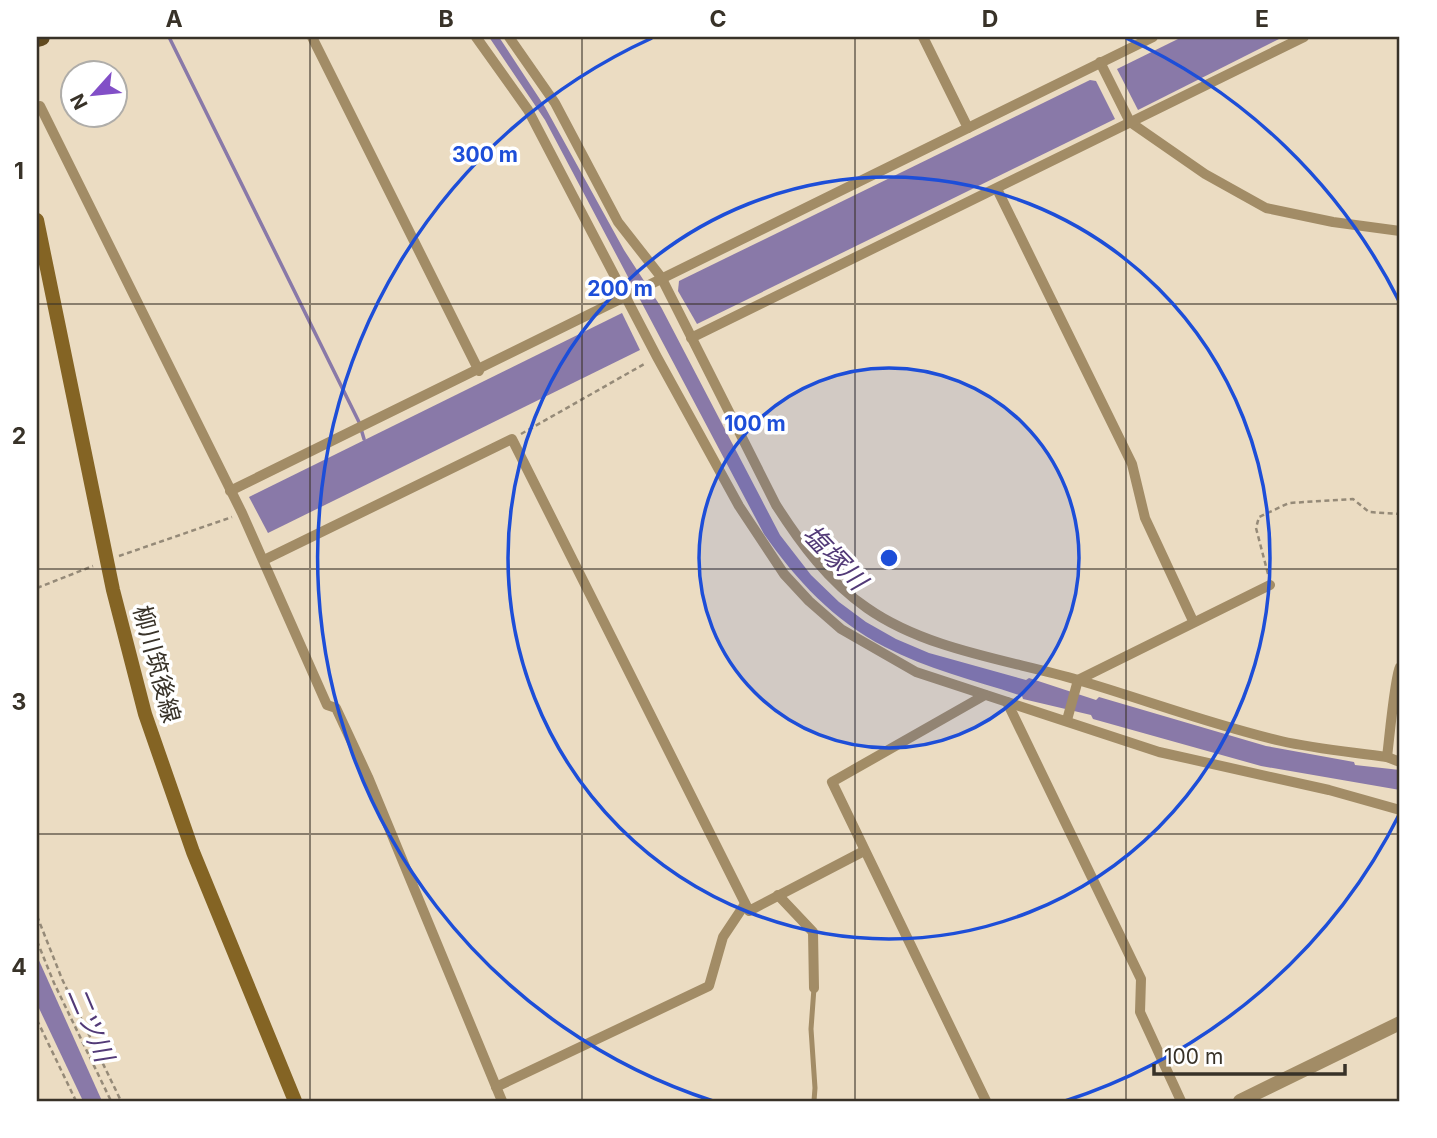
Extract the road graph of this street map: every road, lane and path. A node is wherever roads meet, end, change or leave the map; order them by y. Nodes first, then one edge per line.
1 (312, 37) edge
2 (476, 37) edge
3 (509, 37) edge
4 (923, 37) edge
5 (1153, 37) edge
6 (1304, 37) edge
7 (1100, 62) junction
8 (37, 107) edge
9 (1130, 122) junction
10 (968, 128) junction
11 (997, 189) junction
12 (37, 220) edge
13 (1400, 231) edge
14 (662, 277) junction
15 (624, 296) junction
16 (691, 338) junction
17 (657, 357) junction
18 (479, 371) junction
19 (512, 439) junction
20 (230, 491) junction
21 (242, 513) junction
22 (1400, 514) edge
23 (107, 560) junction
24 (264, 560) junction
25 (1270, 584) joint
26 (37, 588) edge
27 (1193, 621) junction
28 (1400, 667) edge
29 (1077, 684) junction
30 (985, 695) junction
31 (1007, 702) junction
32 (1067, 720) junction
33 (1387, 757) junction
34 (1400, 762) edge
35 (1400, 810) edge
36 (864, 852) junction
37 (778, 895) junction
38 (745, 904) junction
39 (37, 916) edge
40 (37, 940) edge
41 (814, 988) joint
42 (37, 1020) edge
43 (1400, 1023) edge
44 (496, 1087) junction
45 (76, 1101) edge
46 (111, 1101) edge
47 (121, 1101) edge
48 (295, 1101) edge
49 (502, 1101) edge
50 (814, 1101) edge
51 (986, 1101) edge
52 (1181, 1101) edge
53 (1240, 1101) edge

1 - 18 street
2 - 15 street
3 - 14 street
4 - 10 street
5 - 7 street
6 - 9 street
7 - 9 street
7 - 10 street
8 - 20 street
9 - 11 street
9 - 13 street
10 - 14 street
11 - 16 street
11 - 27 street
12 - 23 main road, 柳川筑後線
14 - 15 street
14 - 16 street
15 - 17 street
15 - 18 street
16 - 29 street
17 - 19 path
17 - 30 street
18 - 20 street
19 - 24 street
19 - 38 street
20 - 21 street
21 - 23 path
21 - 24 street
22 - 25 path
23 - 26 path
23 - 48 main road, 柳川筑後線
24 - 44 street
25 - 27 street
27 - 29 street
28 - 33 street
29 - 32 street
29 - 33 street
30 - 31 street
30 - 36 street
31 - 32 street
31 - 52 street
32 - 35 street
33 - 34 street
36 - 37 street
36 - 51 street
37 - 38 street
37 - 41 street
38 - 44 street
39 - 47 path
40 - 46 path
41 - 50 lane
42 - 45 path
43 - 53 street
44 - 49 street

